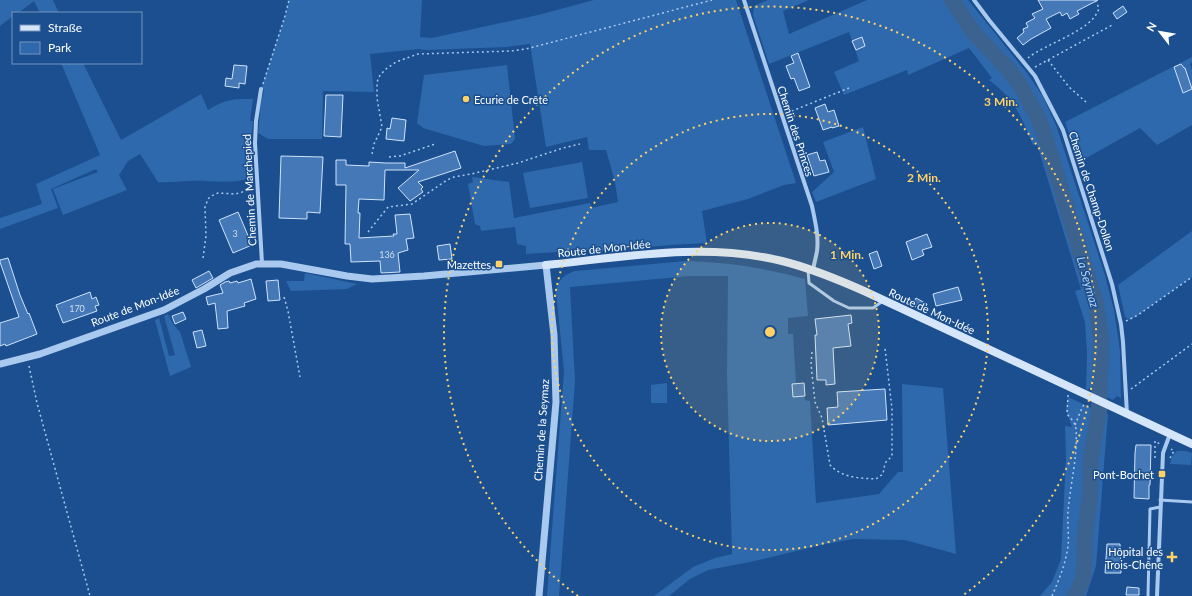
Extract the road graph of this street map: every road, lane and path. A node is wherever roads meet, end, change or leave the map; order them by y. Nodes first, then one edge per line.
1 (288, 0) edge
2 (712, 0) edge
3 (744, 0) edge
4 (974, 0) edge
5 (1095, 0) edge
6 (1114, 24) dead end
7 (1048, 60) junction
8 (1024, 62) junction
9 (1030, 70) junction
10 (850, 88) dead end
11 (261, 89) joint
12 (1086, 102) dead end
13 (782, 115) junction
14 (435, 144) dead end
15 (580, 144) dead end
16 (372, 154) dead end
17 (389, 157) dead end
18 (258, 187) junction
19 (368, 232) dead end
20 (203, 258) dead end
21 (262, 263) junction
22 (546, 265) junction
23 (811, 269) junction
24 (1192, 277) edge
25 (284, 297) dead end
26 (883, 300) junction
27 (1121, 324) junction
28 (1192, 344) edge
29 (885, 348) dead end
30 (812, 352) dead end
31 (27, 358) junction
32 (0, 364) edge
33 (300, 377) dead end
34 (1070, 388) junction
35 (1126, 392) junction
36 (1091, 398) junction
37 (1127, 414) junction
38 (1075, 425) junction
39 (1170, 434) junction
40 (1192, 444) edge
41 (1160, 500) junction
42 (1192, 502) edge
43 (1160, 507) junction
44 (90, 596) edge
45 (539, 596) edge
46 (1052, 596) edge
47 (1148, 596) edge
48 (1157, 596) edge

1 - 11 path
2 - 16 path
3 - 13 street, Chemin des Princes
4 - 8 street, Chemin de Champ-Dollon
5 - 8 path
6 - 7 path
7 - 9 path
7 - 12 path
8 - 9 street, Chemin de Champ-Dollon
9 - 27 street, Chemin de Champ-Dollon
10 - 13 path
11 - 18 street, Chemin de Marchepied
13 - 23 street, Chemin des Princes
14 - 17 path
15 - 19 path
18 - 20 path
18 - 21 street, Chemin de Marchepied
21 - 22 street, Route de Mon-Idée
21 - 31 street, Route de Mon-Idée
22 - 23 main road, Route de Mon-Idée
22 - 45 street, Chemin de la Seymaz
23 - 26 main road, Route de Mon-Idée
23 - 26 lane
24 - 27 path
25 - 33 path
26 - 34 main road, Route de Mon-Idée
27 - 35 street, Chemin de Champ-Dollon
28 - 35 path
29 - 30 path
31 - 32 street, Route de Mon-Idée
31 - 44 path
34 - 36 main road, Route de Mon-Idée
34 - 38 path
35 - 37 street, Chemin de Champ-Dollon
36 - 37 main road, Route de Mon-Idée
36 - 38 path
37 - 39 main road, Route de Mon-Idée
38 - 46 path
39 - 40 main road, Route de Mon-Idée
39 - 41 street
41 - 42 lane
41 - 43 street
43 - 47 lane
43 - 48 street

